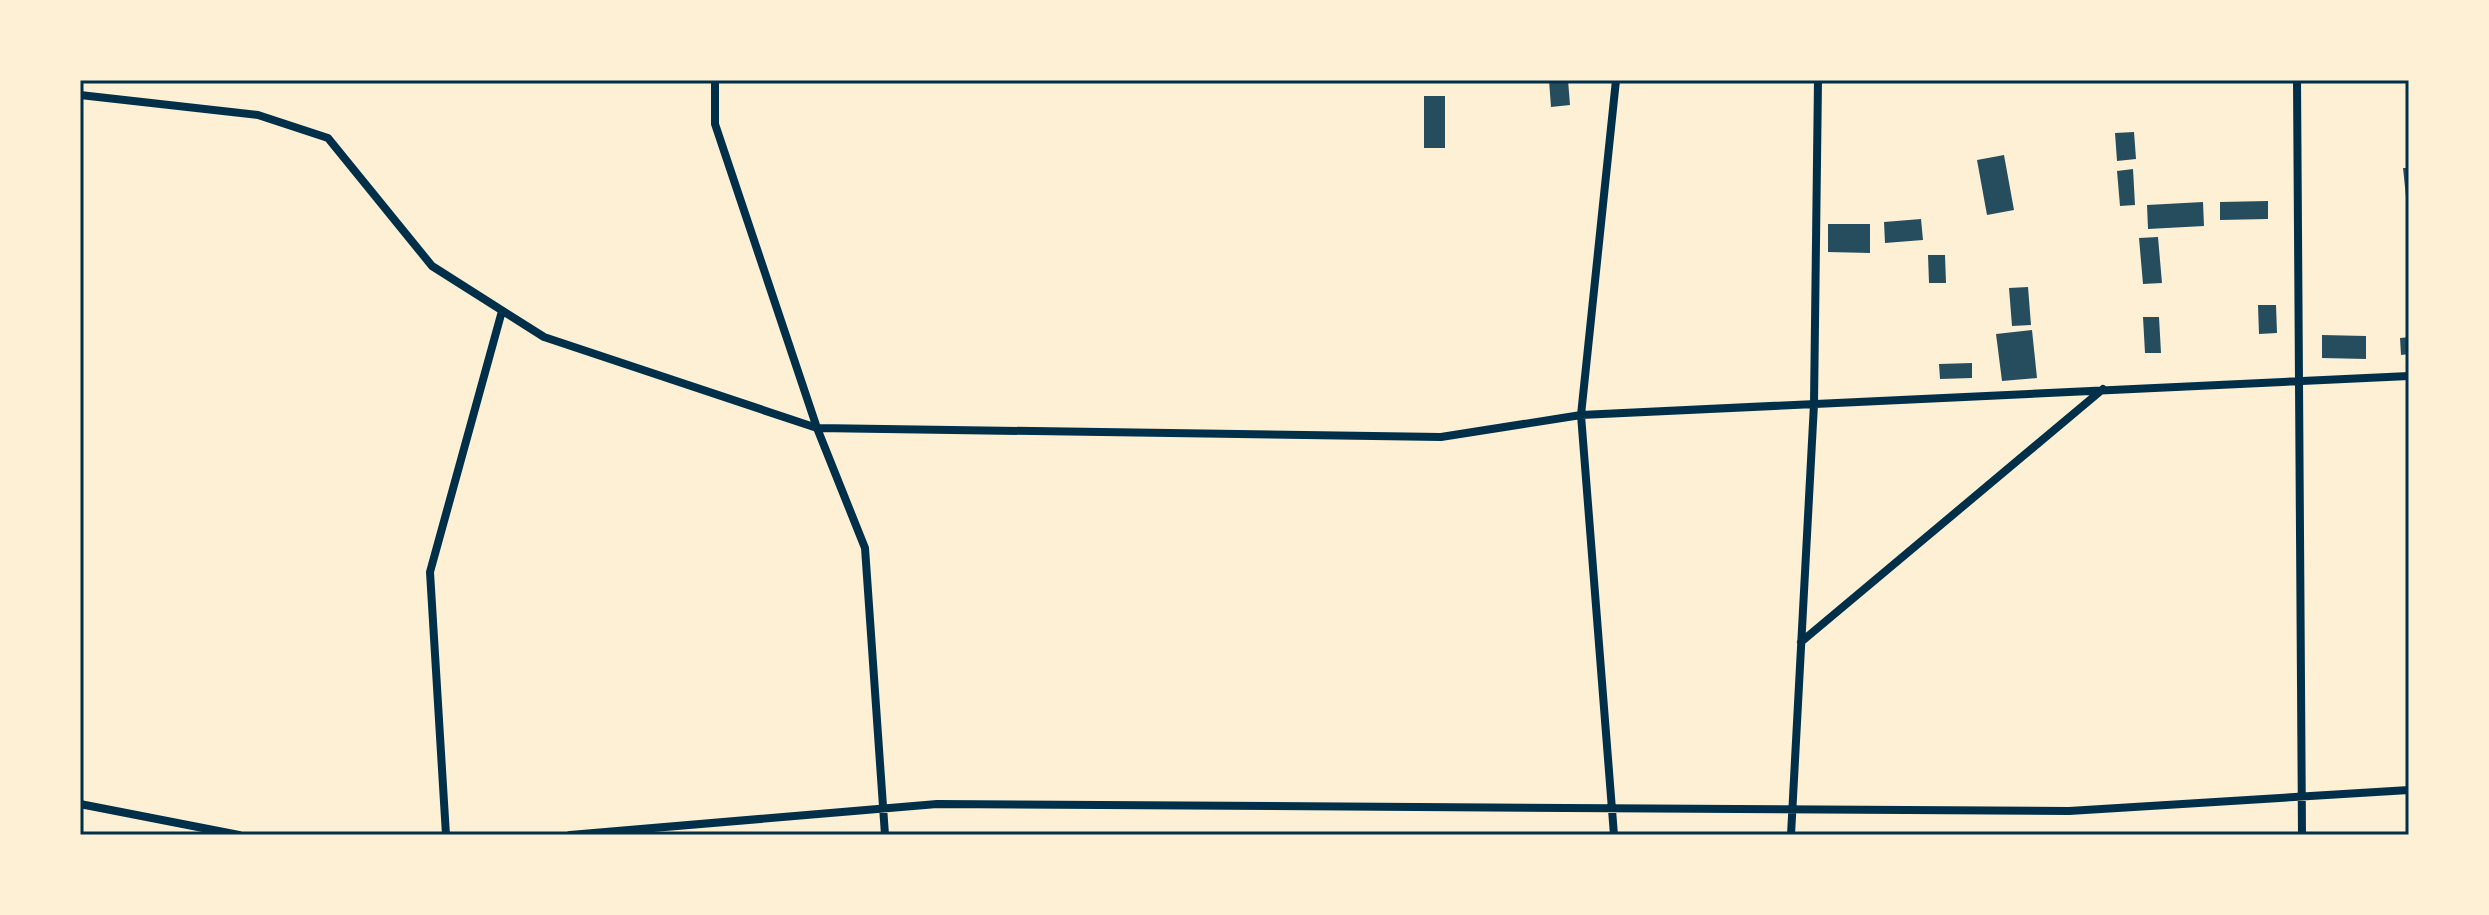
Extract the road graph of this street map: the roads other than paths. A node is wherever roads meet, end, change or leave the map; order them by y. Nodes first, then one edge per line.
1 (715, 80) edge
2 (1616, 80) edge
3 (1818, 80) edge
4 (2297, 80) edge
5 (80, 95) edge
6 (502, 311) junction
7 (2409, 376) edge
8 (2298, 380) junction
9 (2103, 389) junction
10 (1814, 404) junction
11 (1581, 415) junction
12 (817, 428) junction
13 (1801, 642) junction
14 (2409, 790) edge
15 (2300, 797) junction
16 (80, 804) edge
17 (885, 808) junction
18 (1613, 808) junction
19 (1791, 809) junction
20 (239, 835) edge
21 (446, 835) edge
22 (570, 835) edge
23 (885, 835) edge
24 (1614, 835) edge
25 (1791, 835) edge
26 (2302, 835) edge

1 - 12 street
2 - 11 street
3 - 10 street
4 - 8 street
5 - 6 street
6 - 12 street
6 - 21 street
7 - 8 street
8 - 9 street
8 - 15 street
9 - 10 street
9 - 13 street
10 - 11 street
10 - 13 street
11 - 12 street
11 - 18 street
12 - 17 street
13 - 19 street
14 - 15 street
15 - 19 street
15 - 26 street
16 - 20 street
17 - 18 street
17 - 22 street
17 - 23 street
18 - 19 street
18 - 24 street
19 - 25 street

